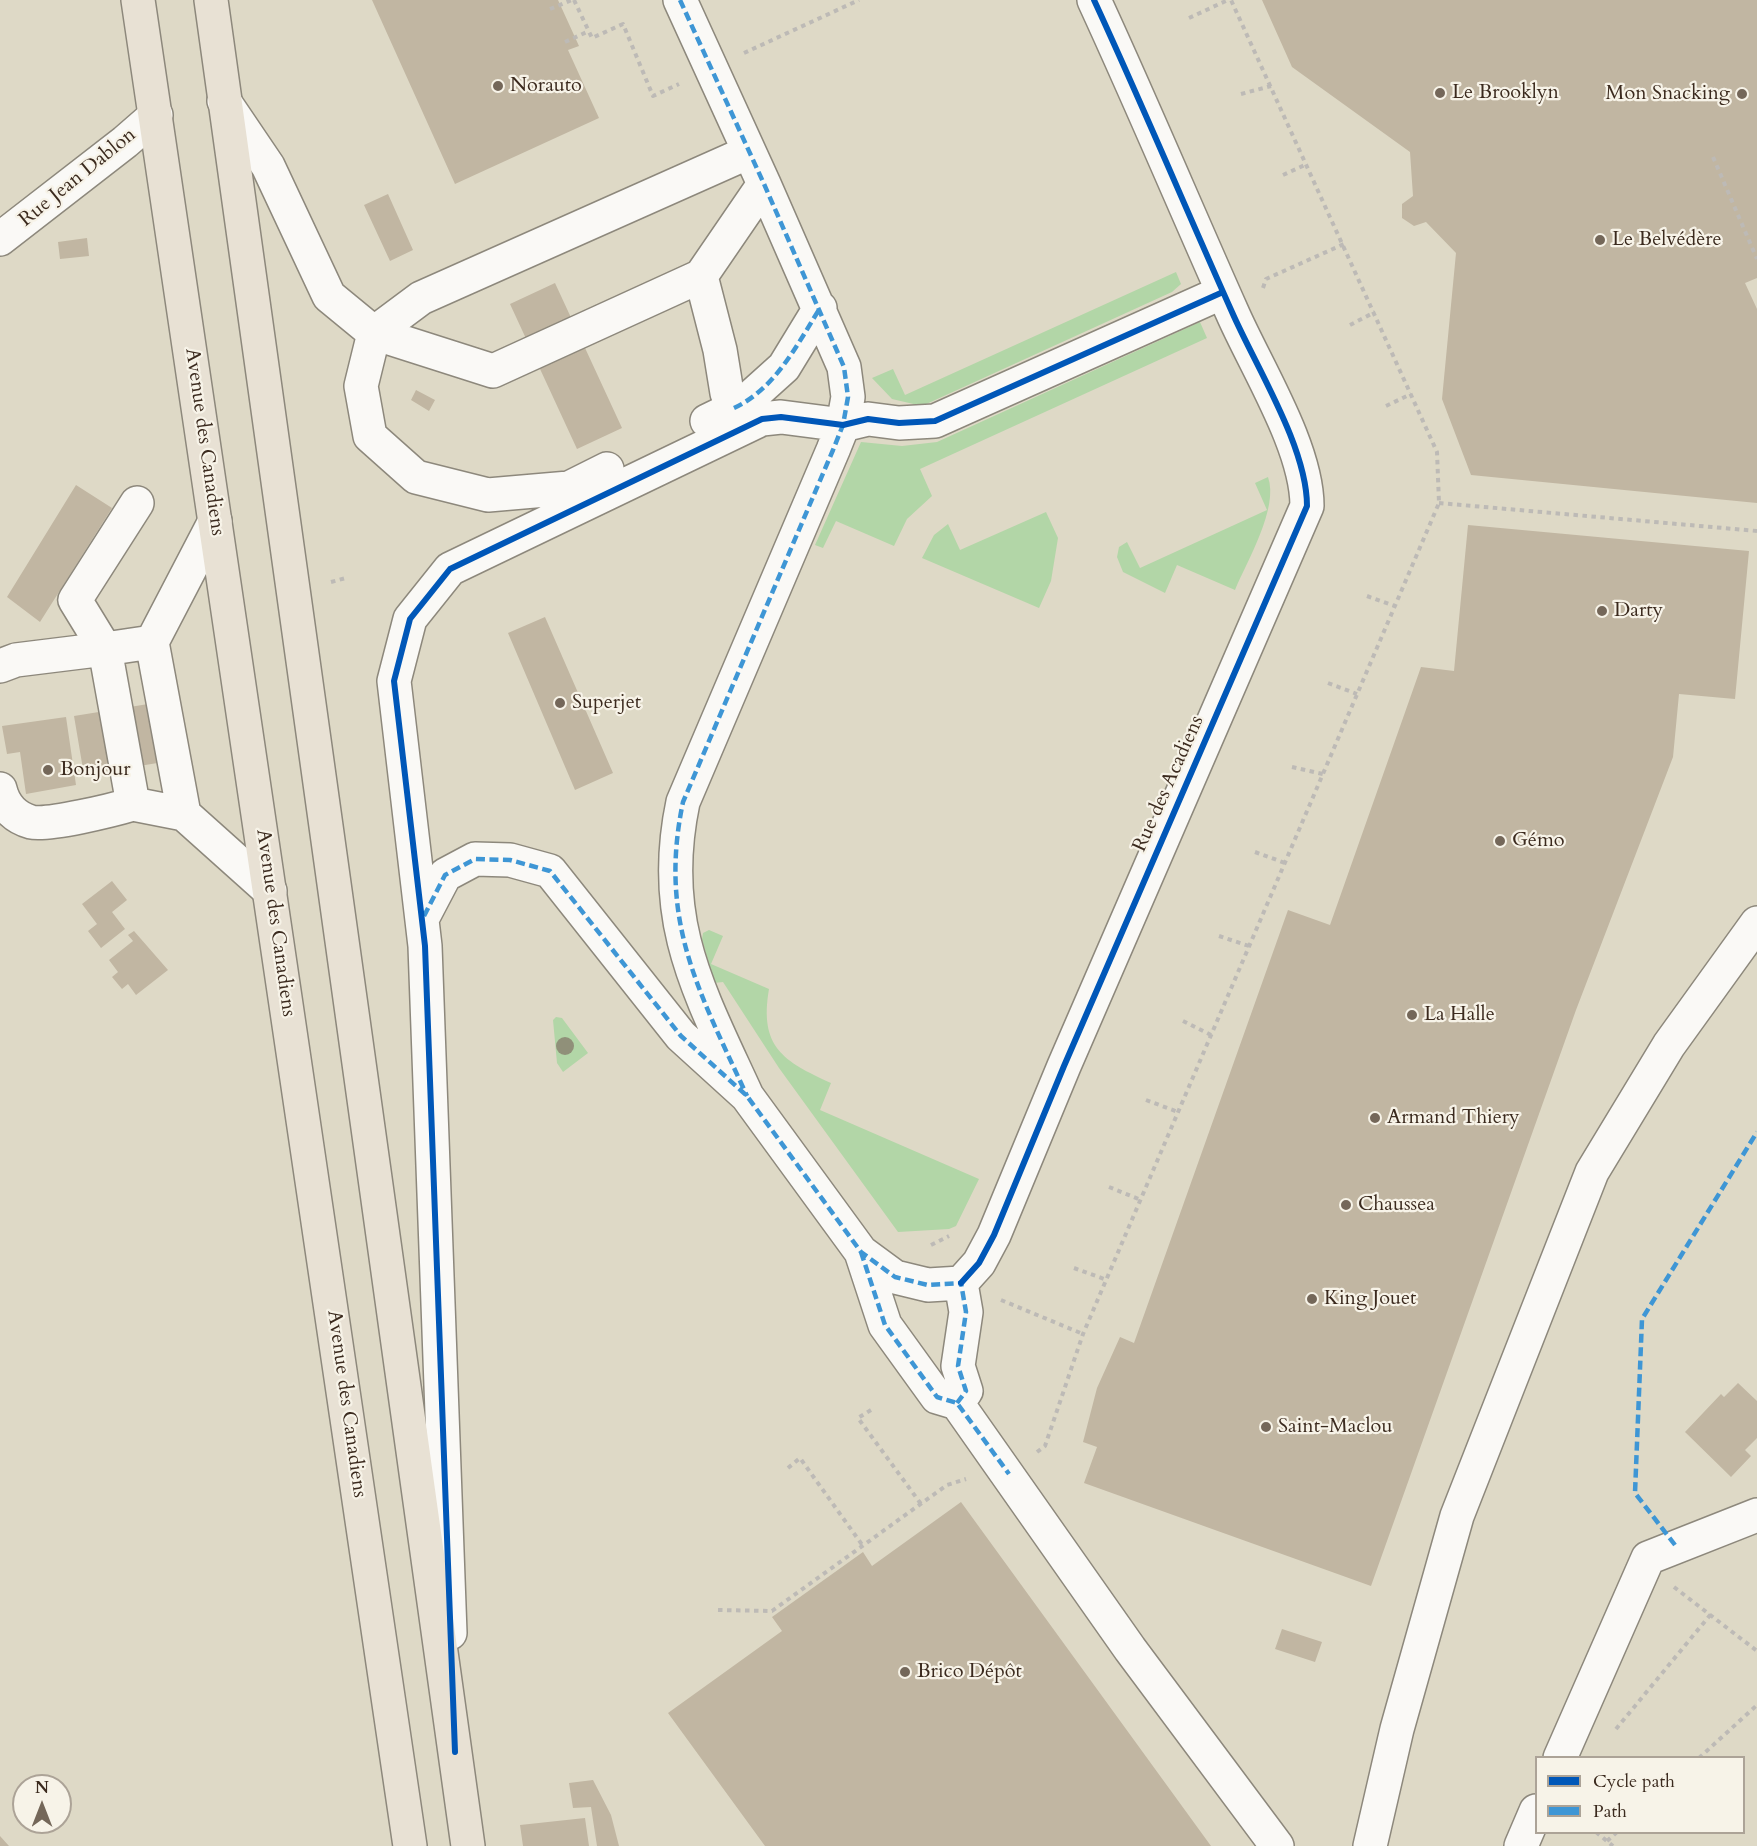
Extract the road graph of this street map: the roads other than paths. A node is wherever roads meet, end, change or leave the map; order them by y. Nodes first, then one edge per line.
1 (138, 0) edge
2 (211, 0) edge
3 (680, 0) edge
4 (1094, 0) edge
5 (224, 101) junction
6 (156, 115) junction
7 (749, 152) junction
8 (764, 183) junction
9 (0, 239) edge
10 (701, 276) junction
11 (1228, 304) junction
12 (819, 309) junction
13 (374, 333) junction
14 (739, 418) junction
15 (843, 425) junction
16 (137, 503) dead end
17 (215, 521) junction
18 (152, 642) junction
19 (105, 649) junction
20 (0, 666) edge
21 (0, 789) edge
22 (133, 804) junction
23 (184, 814) junction
24 (270, 891) junction
25 (423, 917) junction
26 (1757, 923) edge
27 (747, 1095) junction
28 (861, 1252) junction
29 (961, 1283) junction
30 (957, 1403) junction
31 (1757, 1515) edge
32 (455, 1752) junction
33 (1561, 1756) edge
34 (1535, 1813) edge
35 (410, 1846) edge
36 (468, 1846) edge
37 (1277, 1846) edge
38 (1370, 1846) edge
39 (1521, 1846) edge

1 - 6 main road, Avenue des Canadiens
2 - 5 main road
3 - 7 street
4 - 11 street, Rue des Acadiens
5 - 13 street
5 - 32 main road
6 - 9 street, Rue Jean Dablon
6 - 17 main road, Avenue des Canadiens
7 - 8 street
7 - 13 street
8 - 10 street
8 - 12 street
10 - 13 street
10 - 14 street
11 - 15 street
11 - 29 street, Rue des Acadiens
12 - 14 street
12 - 15 street
13 - 14 street
14 - 15 street
14 - 25 street
15 - 27 street
16 - 19 street
17 - 18 street
17 - 24 main road, Avenue des Canadiens
18 - 19 street
18 - 23 street
19 - 20 street
19 - 22 street
21 - 22 street
22 - 23 street
23 - 24 street
24 - 35 main road, Avenue des Canadiens
25 - 27 street
25 - 32 street
26 - 38 street
27 - 28 street
28 - 29 street
28 - 30 street
29 - 30 street
30 - 37 street
31 - 33 street
32 - 36 main road
34 - 39 street

